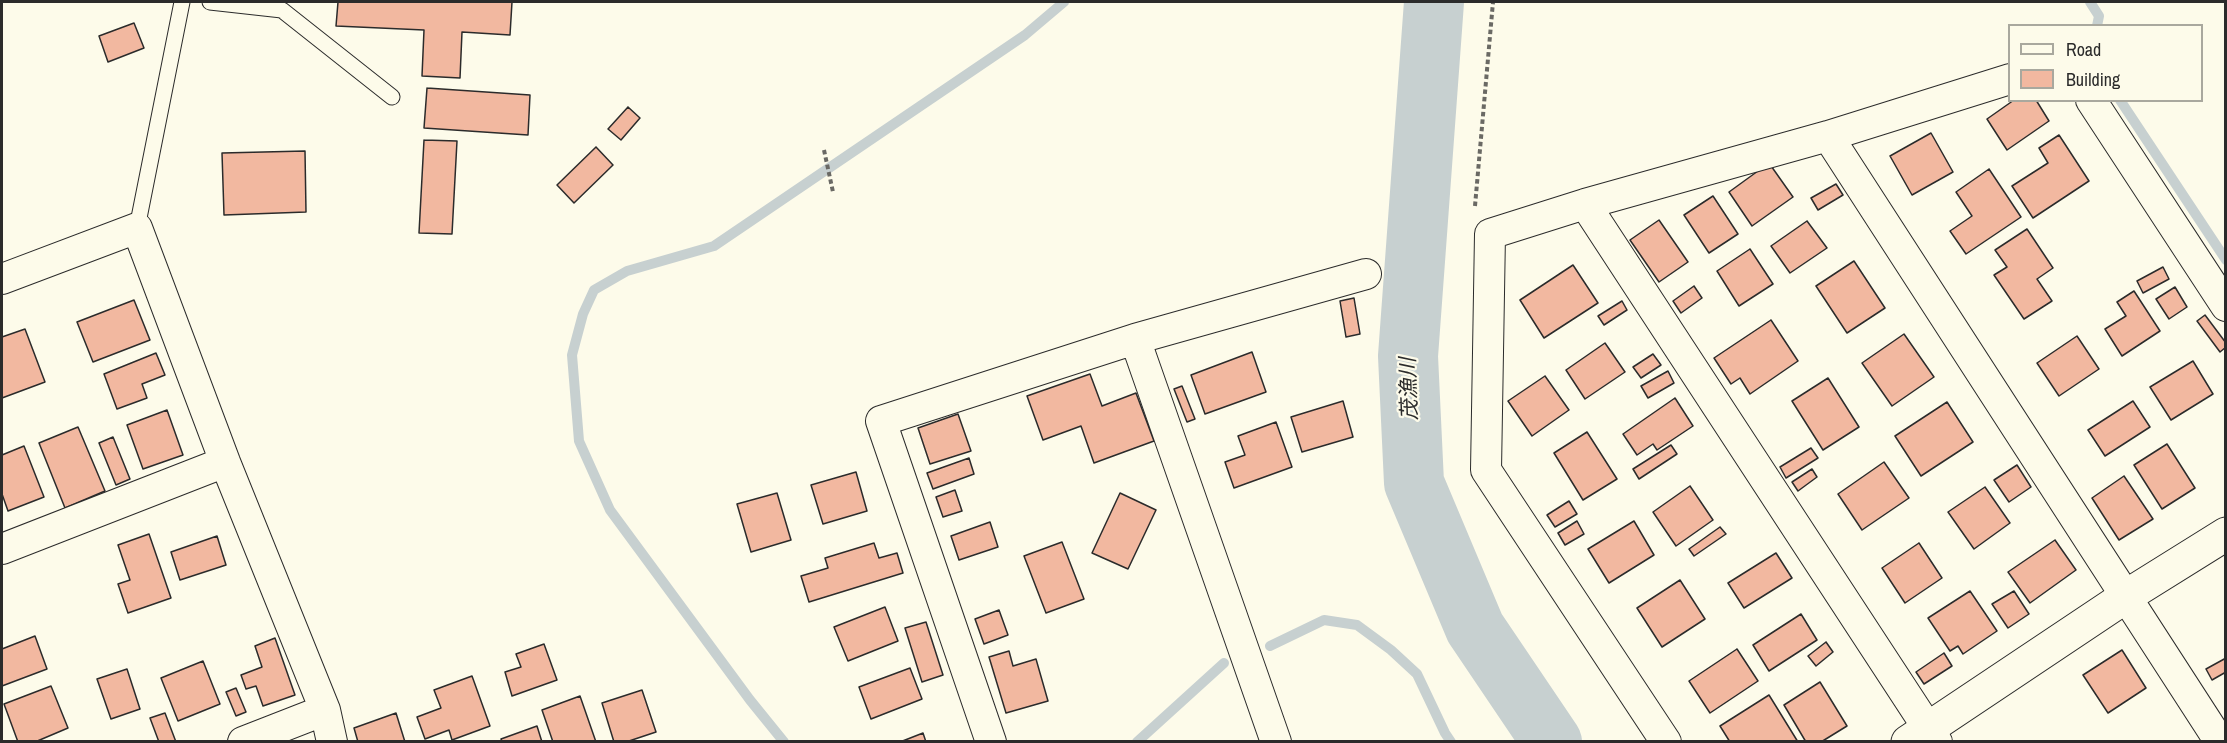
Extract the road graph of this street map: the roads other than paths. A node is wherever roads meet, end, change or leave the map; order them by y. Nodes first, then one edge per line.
1 (182, 2) edge
2 (210, 2) edge
3 (2008, 80) edge
4 (392, 97) dead end
5 (2092, 102) edge
6 (1828, 136) junction
7 (1585, 204) junction
8 (137, 228) junction
9 (1366, 274) dead end
10 (2, 279) edge
11 (2226, 306) edge
12 (1135, 339) junction
13 (225, 462) junction
14 (2226, 534) edge
15 (2, 549) edge
16 (2125, 597) junction
17 (325, 710) junction
18 (1924, 737) edge
19 (243, 741) edge
20 (332, 741) edge
21 (991, 741) edge
22 (1276, 741) edge
23 (1666, 741) edge
24 (2220, 741) edge

1 - 8 lane
2 - 4 lane
3 - 6 street
5 - 11 street
6 - 7 street
6 - 16 street
7 - 18 street
7 - 23 street
8 - 10 street
8 - 13 street
9 - 12 street
12 - 21 street
12 - 22 street
13 - 15 street
13 - 17 street
14 - 16 street
16 - 18 street
16 - 24 street
17 - 19 street
17 - 20 street

